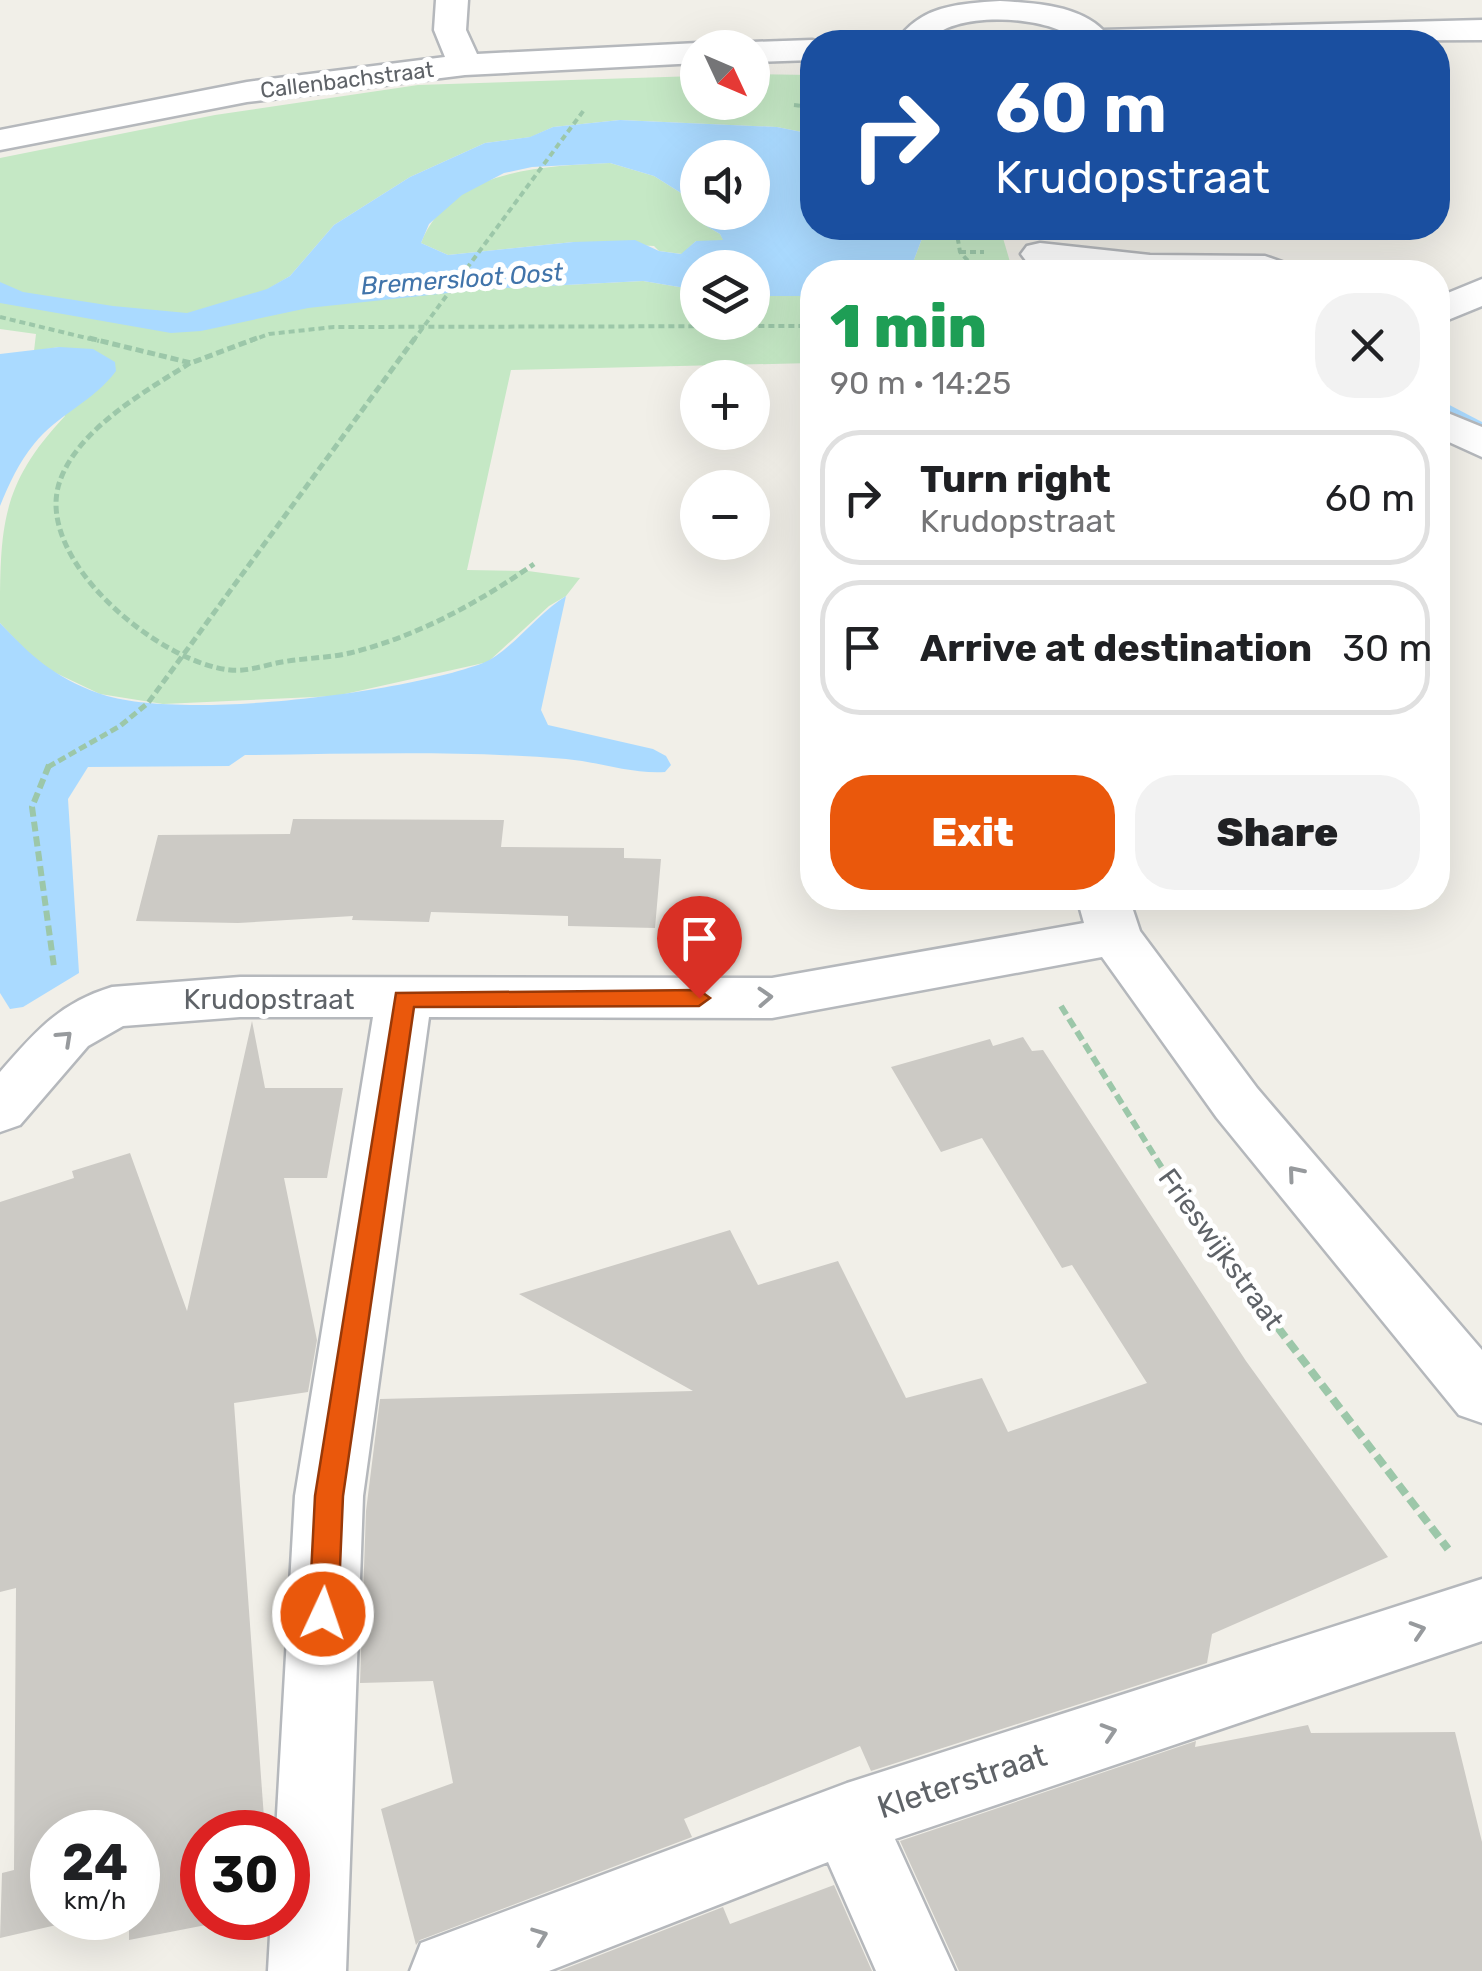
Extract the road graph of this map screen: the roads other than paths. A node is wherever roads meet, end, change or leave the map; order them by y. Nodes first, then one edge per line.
1 (452, 0) edge
2 (993, 3) edge
3 (918, 30) edge
4 (1087, 30) edge
5 (800, 50) edge
6 (770, 51) edge
7 (680, 54) edge
8 (465, 65) junction
9 (0, 140) edge
10 (1039, 251) edge
11 (1095, 260) edge
12 (1482, 292) edge
13 (1450, 307) edge
14 (1450, 427) edge
15 (1482, 444) edge
16 (1109, 917) edge
17 (404, 999) junction
18 (0, 1110) edge
19 (1482, 1396) edge
20 (1474, 1582) edge
21 (847, 1819) junction
22 (307, 1971) edge
23 (449, 1971) edge
24 (916, 1971) edge

1 - 8 street
2 - 3 street
2 - 4 street
5 - 6 street
7 - 8 street, Callenbachstraat
8 - 9 street, Callenbachstraat
10 - 11 street
12 - 13 street
14 - 15 street
17 -> 16 street, Krudopstraat
19 -> 16 street
18 -> 17 street, Krudopstraat
17 - 22 street
21 -> 20 street, Kleterstraat
23 -> 21 street, Kleterstraat
21 - 24 street

